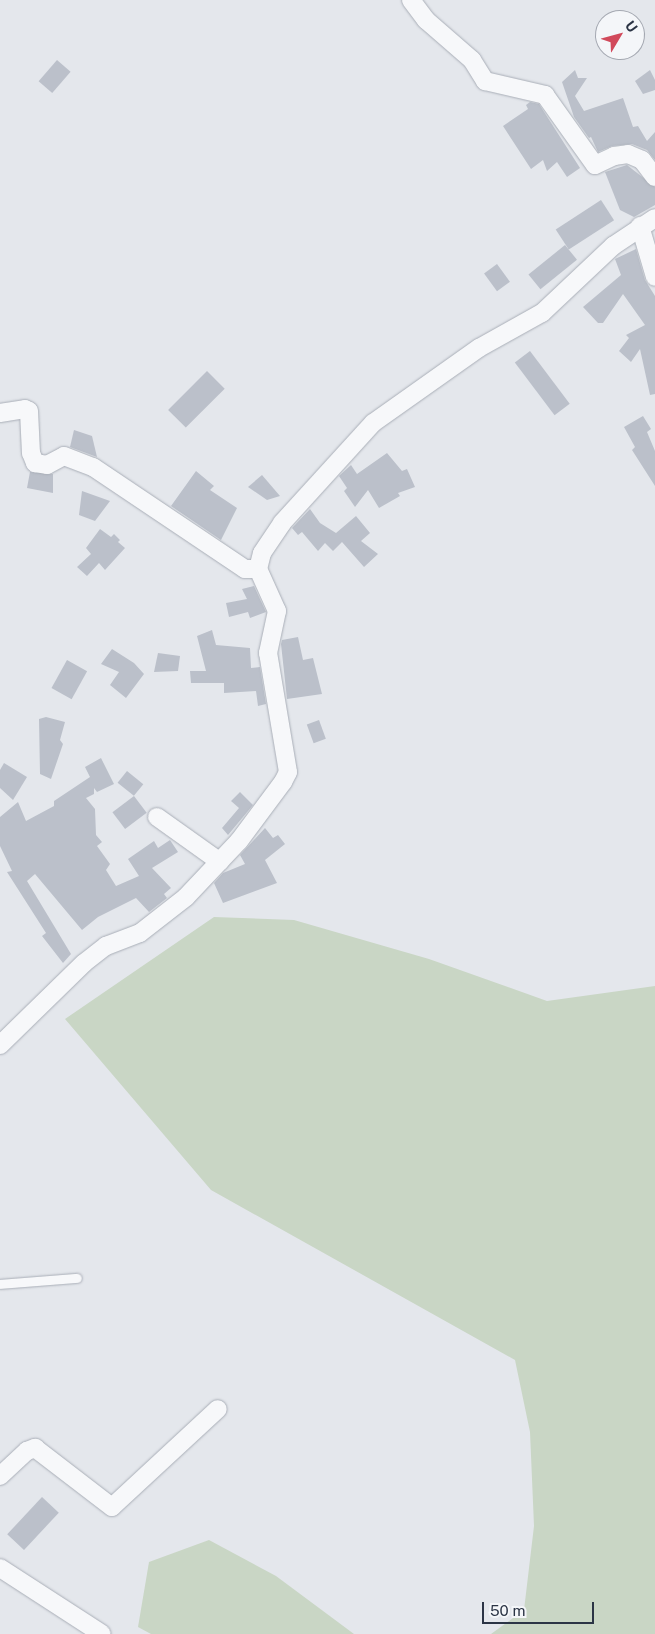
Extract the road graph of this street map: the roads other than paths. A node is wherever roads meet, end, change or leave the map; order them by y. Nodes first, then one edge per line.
1 (411, 0) edge
2 (655, 177) edge
3 (648, 222) edge
4 (655, 277) edge
5 (0, 413) edge
6 (258, 569) junction
7 (158, 817) dead end
8 (220, 862) junction
9 (0, 1045) edge
10 (77, 1278) dead end
11 (0, 1284) edge
12 (218, 1409) dead end
13 (0, 1476) edge
14 (0, 1568) edge
15 (96, 1633) edge

1 - 2 street
3 - 4 street
3 - 6 street
5 - 6 street
6 - 8 street
7 - 8 street
8 - 9 street
10 - 11 lane
12 - 13 street
14 - 15 street

